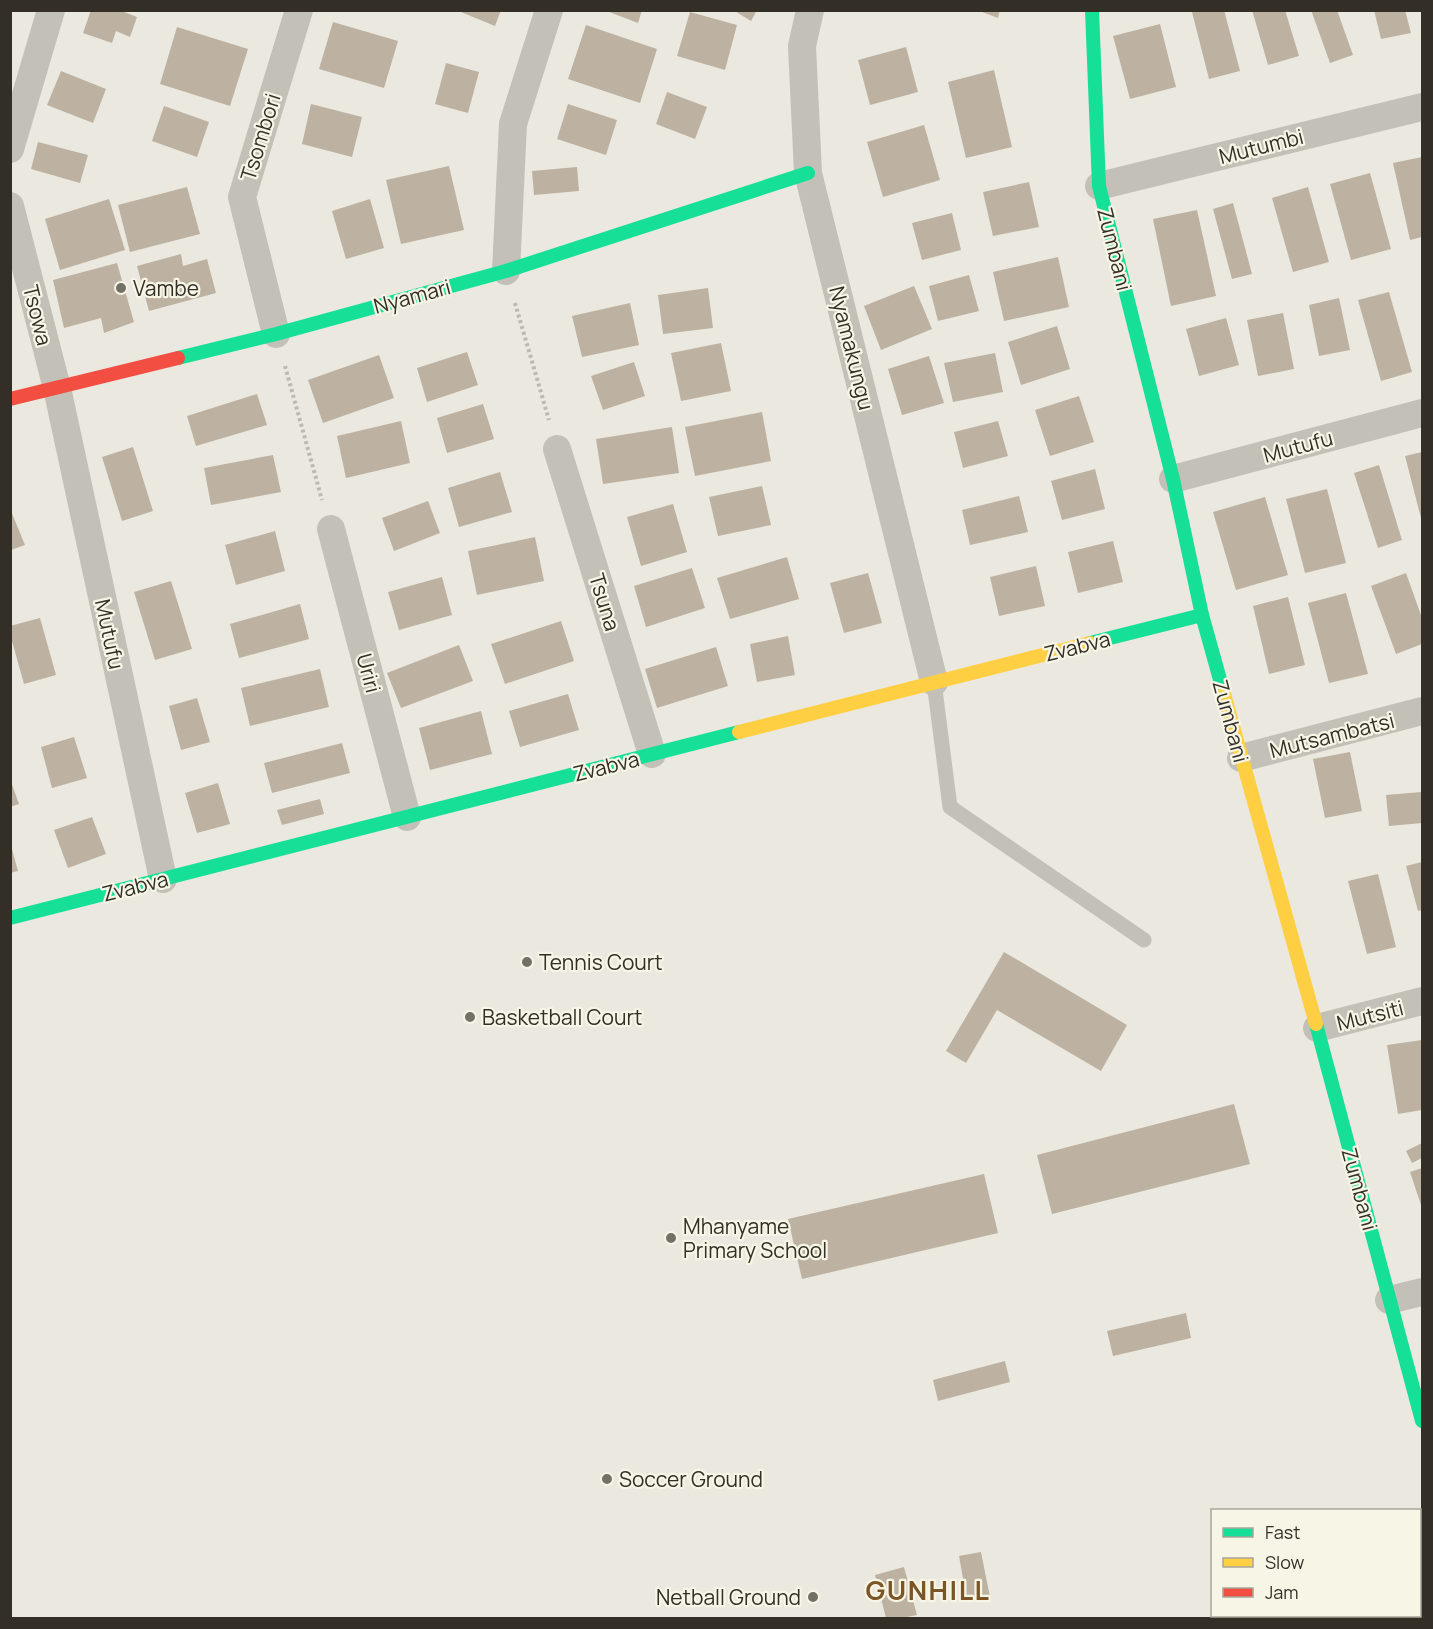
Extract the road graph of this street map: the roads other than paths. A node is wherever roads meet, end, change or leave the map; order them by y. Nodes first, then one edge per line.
1 (51, 10) edge
2 (299, 10) edge
3 (549, 10) edge
4 (810, 10) edge
5 (1092, 10) edge
6 (1422, 106) edge
7 (10, 149) edge
8 (808, 173) junction
9 (1100, 186) junction
10 (10, 206) edge
11 (506, 271) junction
12 (276, 334) junction
13 (57, 388) junction
14 (10, 399) edge
15 (1422, 413) edge
16 (557, 449) road end
17 (1173, 479) junction
18 (331, 529) road end
19 (1202, 615) junction
20 (934, 682) junction
21 (1422, 711) edge
22 (652, 754) junction
23 (1241, 758) junction
24 (407, 817) junction
25 (163, 879) junction
26 (10, 918) edge
27 (1144, 940) dead end
28 (1422, 1001) edge
29 (1317, 1028) junction
30 (1422, 1292) edge
31 (1389, 1300) junction
32 (1422, 1421) edge

1 - 7 street
2 - 12 street, Tsombori
3 - 11 street
4 - 8 street, Nyamakungu
5 - 9 street, Zumbani
6 - 9 street, Mutumbi
8 - 11 street, Nyamari
8 - 20 street, Nyamakungu
9 - 17 street, Zumbani
10 - 13 street, Tsowa
11 - 12 street, Nyamari
12 - 13 street, Nyamari
13 - 14 street, Nyamari
13 - 25 street, Mutufu
15 - 17 street, Mutufu
16 - 22 street, Tsuna
17 - 19 street, Zumbani
18 - 24 street, Uriri
19 - 20 street, Zvabva
19 - 23 street, Zumbani
20 - 22 street, Zvabva
20 - 27 lane
21 - 23 street, Mutsambatsi
22 - 24 street, Zvabva
23 - 29 street, Zumbani
24 - 25 street, Zvabva
25 - 26 street, Zvabva
28 - 29 street, Mutsiti
29 - 31 street, Zumbani
30 - 31 street
31 - 32 street, Zumbani

